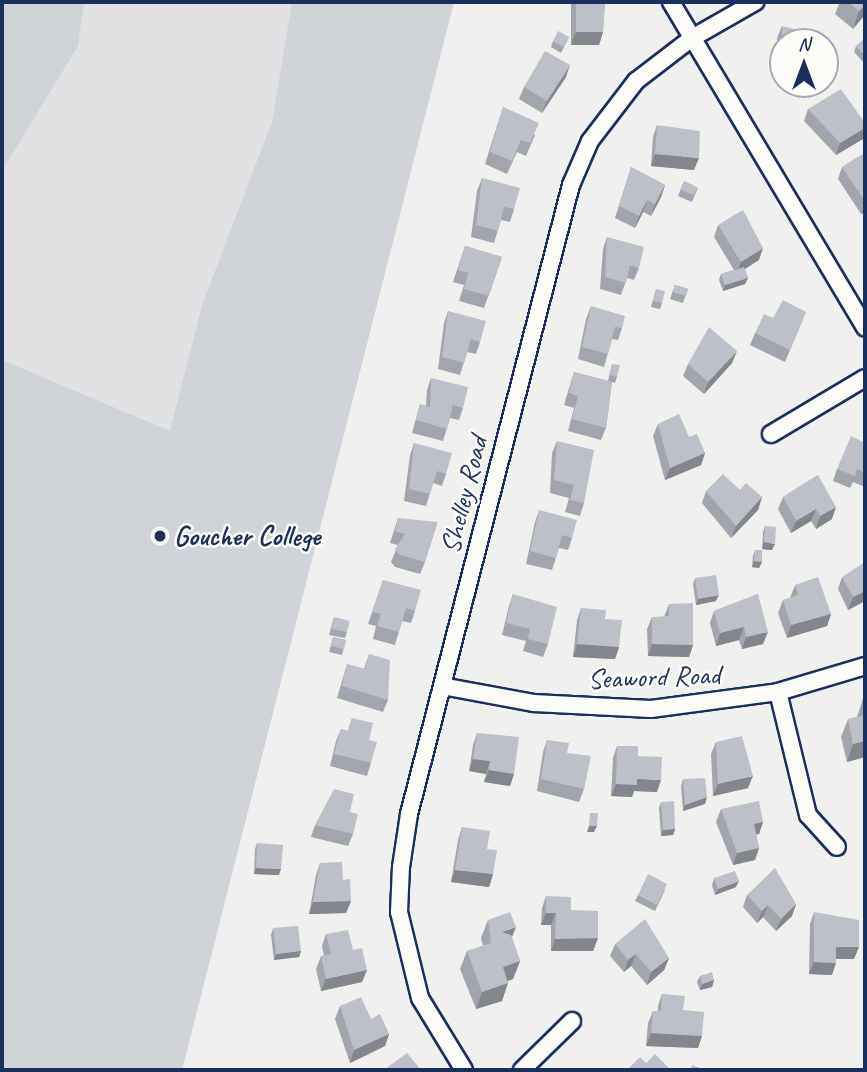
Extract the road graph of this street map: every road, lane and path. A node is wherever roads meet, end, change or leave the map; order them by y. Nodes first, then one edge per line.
1 (671, 2) edge
2 (755, 2) edge
3 (692, 37) junction
4 (865, 328) edge
5 (865, 379) edge
6 (771, 434) dead end
7 (865, 666) edge
8 (442, 687) junction
9 (778, 692) junction
10 (837, 847) dead end
11 (572, 1021) dead end
12 (464, 1070) edge
13 (522, 1070) edge

1 - 3 street
2 - 3 street, Shelley Road
3 - 4 street
3 - 8 street, Shelley Road
5 - 6 street
7 - 9 street, Seaword Road
8 - 9 street, Seaword Road
8 - 12 street, Shelley Road
9 - 10 street
11 - 13 street

